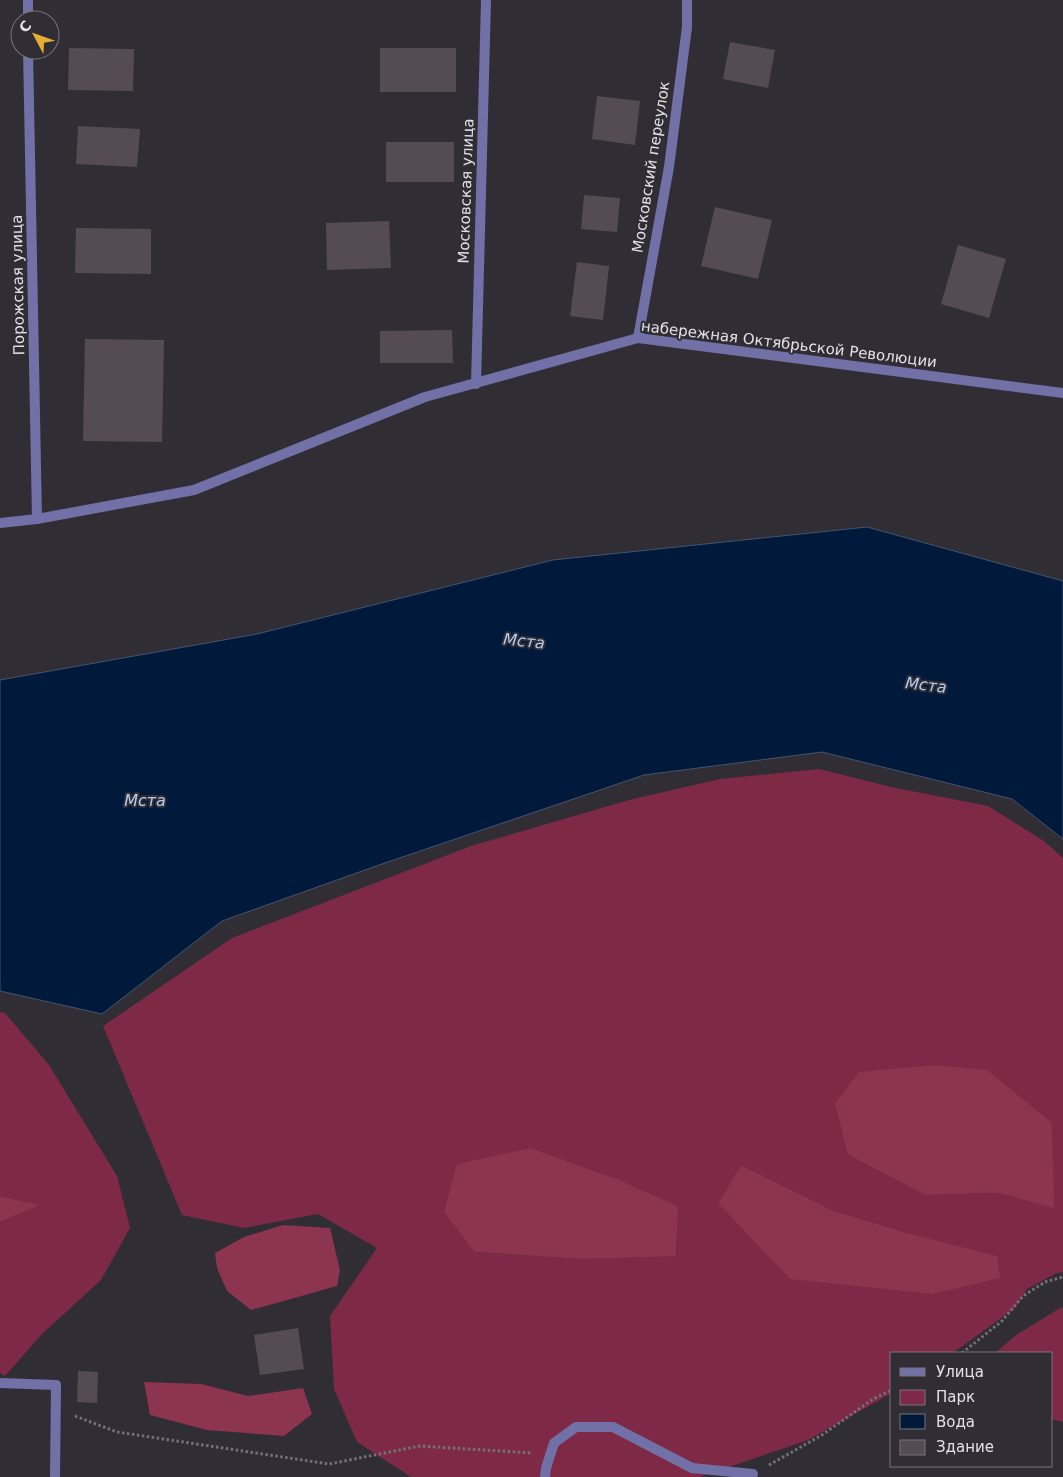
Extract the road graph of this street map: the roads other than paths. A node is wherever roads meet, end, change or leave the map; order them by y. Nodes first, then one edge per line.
1 (486, 0) edge
2 (686, 0) edge
3 (28, 60) edge
4 (638, 338) junction
5 (476, 384) junction
6 (1063, 393) edge
7 (37, 520) junction
8 (0, 523) edge
9 (0, 1383) edge
10 (753, 1474) road end
11 (55, 1477) edge
12 (545, 1477) edge

1 - 5 street, Московская улица
2 - 4 street, Московский переулок
3 - 7 street, Порожская улица
4 - 5 street, набережная Октябрьской Революции
4 - 6 street, набережная Октябрьской Революции
5 - 7 street, набережная Октябрьской Революции
7 - 8 street, набережная Октябрьской Революции
9 - 11 street
10 - 12 street

